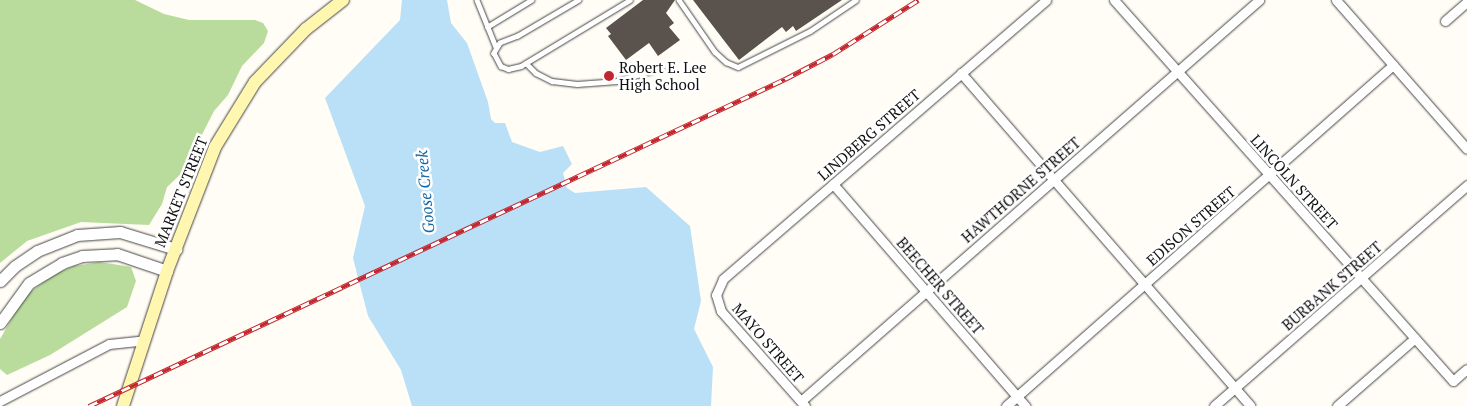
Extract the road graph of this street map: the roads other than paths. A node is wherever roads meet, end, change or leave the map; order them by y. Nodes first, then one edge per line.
1 (343, 0) edge
2 (477, 0) edge
3 (531, 0) edge
4 (578, 0) edge
5 (630, 0) edge
6 (679, 0) edge
7 (856, 0) edge
8 (1046, 0) edge
9 (1114, 0) edge
10 (1259, 0) edge
11 (1336, 0) edge
12 (1467, 2) edge
13 (1445, 21) dead end
14 (487, 27) junction
15 (496, 47) junction
16 (526, 63) junction
17 (1393, 65) junction
18 (661, 68) dead end
19 (1177, 71) junction
20 (962, 73) junction
21 (1467, 149) edge
22 (1270, 175) junction
23 (1054, 179) junction
24 (833, 184) junction
25 (1467, 185) edge
26 (176, 248) junction
27 (168, 271) junction
28 (1362, 279) junction
29 (0, 281) edge
30 (1146, 284) junction
31 (926, 292) junction
32 (716, 295) joint
33 (0, 323) edge
34 (1414, 338) junction
35 (145, 340) junction
36 (1467, 370) edge
37 (1234, 389) junction
38 (1017, 397) junction
39 (0, 401) edge
40 (803, 404) edge
41 (124, 406) edge
42 (1006, 406) edge
43 (1025, 406) edge
44 (1214, 406) edge
45 (1250, 406) edge
46 (1337, 406) edge

1 - 26 main road, MARKET STREET
2 - 14 lane
3 - 14 lane
4 - 15 lane
5 - 16 lane
6 - 7 lane
8 - 20 street, LINDBERG STREET
9 - 19 street, LINCOLN STREET
10 - 19 street, HAWTHORNE STREET
11 - 17 street
12 - 13 street
14 - 15 lane
15 - 16 lane
16 - 18 lane
17 - 21 street
17 - 22 street, EDISON STREET
19 - 22 street, LINCOLN STREET
19 - 23 street, HAWTHORNE STREET
20 - 23 street
20 - 24 street, LINDBERG STREET
22 - 28 street, LINCOLN STREET
22 - 30 street, EDISON STREET
23 - 30 street
23 - 31 street, HAWTHORNE STREET
24 - 31 street, BEECHER STREET
24 - 32 street, LINDBERG STREET
25 - 28 street, BURBANK STREET
26 - 27 main road, MARKET STREET
26 - 29 street
27 - 33 street
27 - 35 main road, MARKET STREET
28 - 34 street, LINCOLN STREET
28 - 37 street, BURBANK STREET
30 - 37 street
30 - 38 street, EDISON STREET
31 - 38 street, BEECHER STREET
31 - 40 street, HAWTHORNE STREET
32 - 40 street, MAYO STREET
34 - 36 street, LINCOLN STREET
34 - 46 street
35 - 39 street
35 - 41 main road, MARKET STREET
37 - 44 street, BURBANK STREET
37 - 45 street
38 - 42 street, EDISON STREET
38 - 43 street, BEECHER STREET

